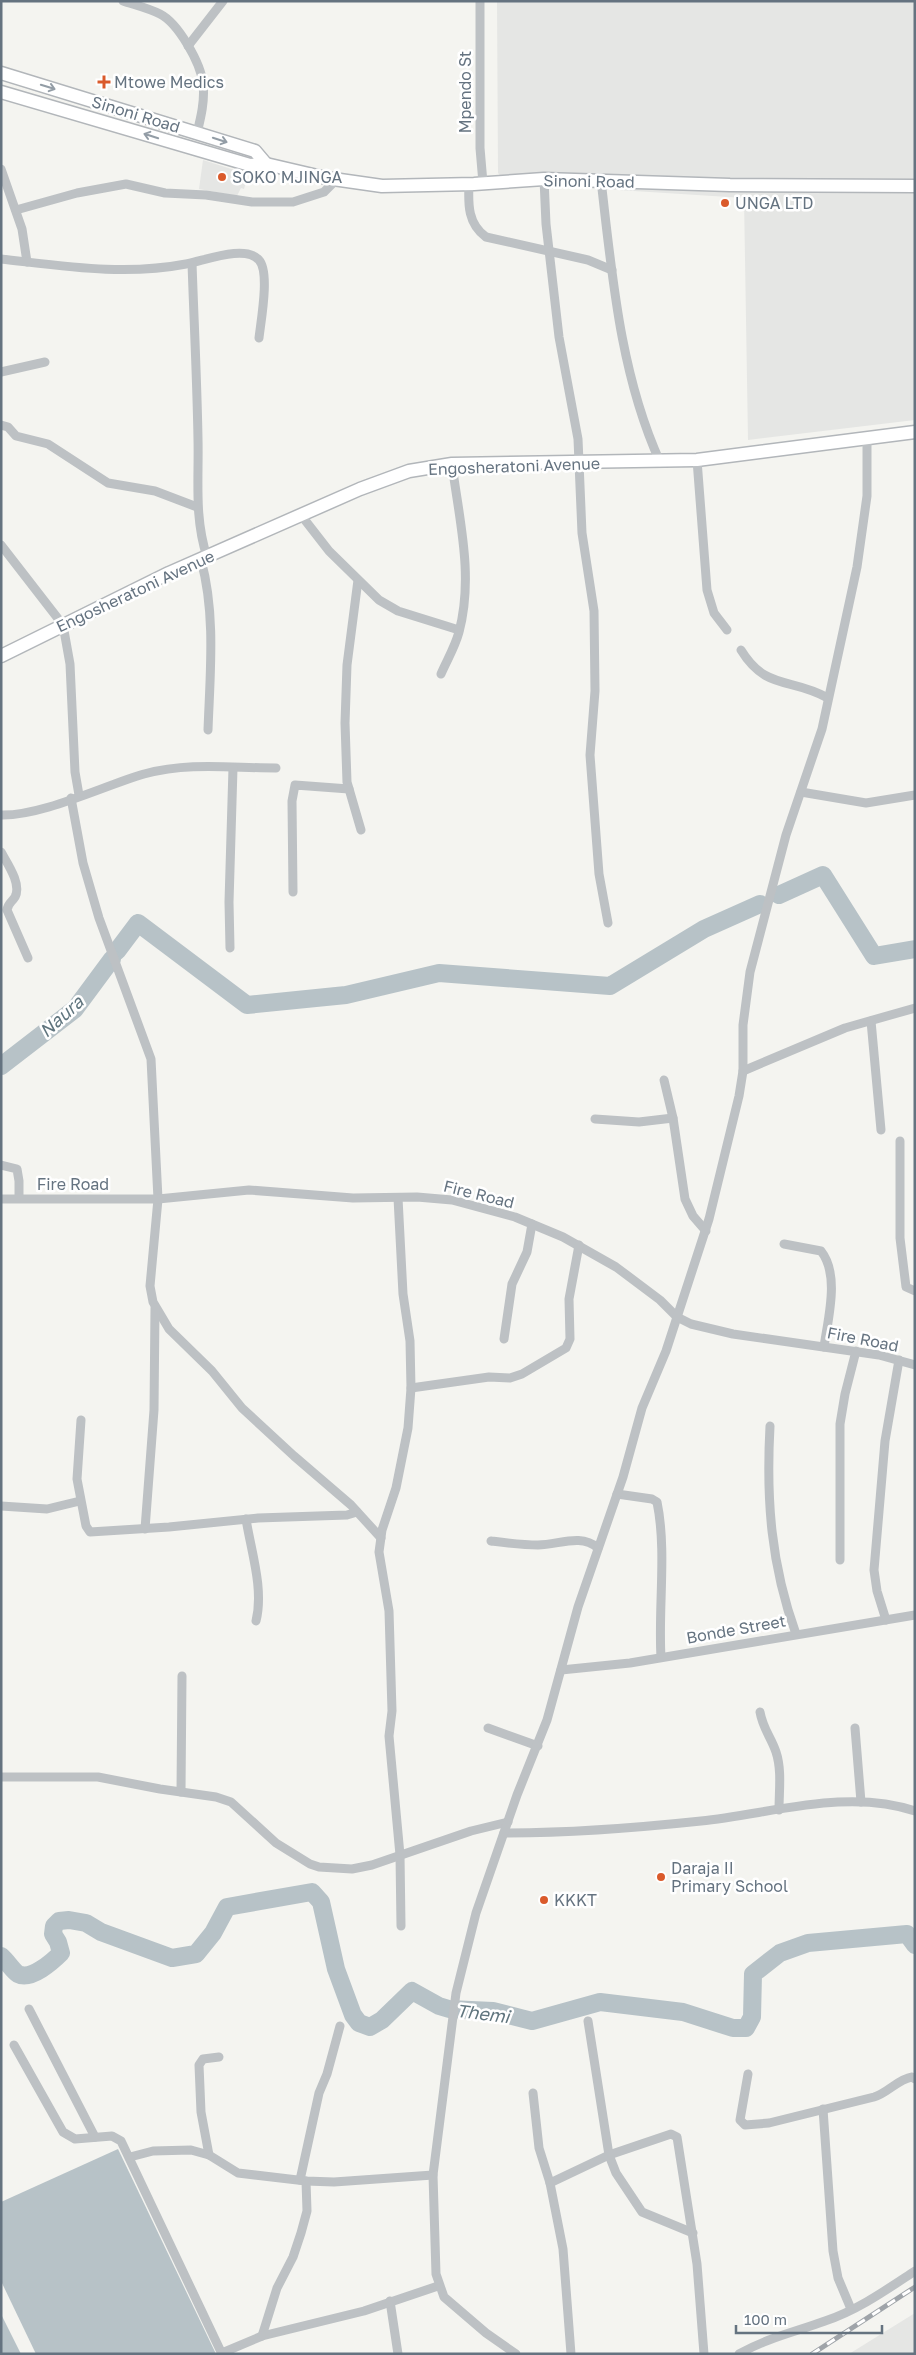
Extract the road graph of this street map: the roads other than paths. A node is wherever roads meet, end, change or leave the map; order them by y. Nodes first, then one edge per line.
1 (123, 1) edge
2 (223, 1) edge
3 (480, 1) edge
4 (188, 46) junction
5 (1, 73) edge
6 (1, 92) edge
7 (198, 133) junction
8 (266, 164) junction
9 (1, 169) edge
10 (337, 179) junction
11 (544, 179) junction
12 (601, 180) junction
13 (483, 183) junction
14 (469, 184) junction
15 (915, 186) edge
16 (16, 210) junction
17 (549, 253) junction
18 (1, 259) edge
19 (27, 262) junction
20 (192, 263) junction
21 (612, 270) junction
22 (259, 338) dead end
23 (45, 362) dead end
24 (1, 372) edge
25 (1, 425) edge
26 (915, 432) edge
27 (867, 438) junction
28 (697, 460) junction
29 (660, 462) junction
30 (580, 463) junction
31 (452, 464) junction
32 (197, 507) junction
33 (301, 515) junction
34 (1, 545) edge
35 (204, 558) junction
36 (358, 580) junction
37 (63, 625) junction
38 (460, 630) junction
39 (727, 630) dead end
40 (741, 650) dead end
41 (1, 656) edge
42 (441, 674) dead end
43 (828, 698) junction
44 (208, 730) dead end
45 (232, 768) junction
46 (276, 768) dead end
47 (349, 789) junction
48 (801, 792) junction
49 (915, 795) edge
50 (75, 797) junction
51 (1, 815) edge
52 (361, 830) dead end
53 (1, 852) edge
54 (293, 892) dead end
55 (608, 923) dead end
56 (230, 948) dead end
57 (28, 958) dead end
58 (915, 1008) edge
59 (871, 1021) junction
60 (743, 1071) junction
61 (664, 1080) dead end
62 (672, 1118) junction
63 (595, 1119) dead end
64 (881, 1130) dead end
65 (900, 1141) dead end
66 (1, 1164) edge
67 (1, 1198) edge
68 (18, 1198) junction
69 (398, 1198) junction
70 (158, 1199) junction
71 (532, 1224) junction
72 (706, 1231) junction
73 (784, 1244) dead end
74 (579, 1245) junction
75 (915, 1291) edge
76 (155, 1308) junction
77 (677, 1317) junction
78 (504, 1339) dead end
79 (824, 1346) junction
80 (856, 1351) junction
81 (898, 1360) junction
82 (915, 1365) edge
83 (411, 1388) junction
84 (81, 1420) dead end
85 (770, 1426) dead end
86 (617, 1494) junction
87 (80, 1501) junction
88 (1, 1506) edge
89 (357, 1512) junction
90 (246, 1519) junction
91 (145, 1529) junction
92 (381, 1538) junction
93 (491, 1541) dead end
94 (598, 1548) junction
95 (840, 1560) dead end
96 (915, 1614) edge
97 (886, 1620) junction
98 (256, 1621) dead end
99 (796, 1634) junction
100 (661, 1657) junction
101 (561, 1670) junction
102 (182, 1676) dead end
103 (760, 1712) dead end
104 (488, 1728) dead end
105 (855, 1728) dead end
106 (538, 1746) junction
107 (1, 1777) edge
108 (181, 1792) junction
109 (862, 1802) junction
110 (779, 1810) junction
111 (915, 1811) edge
112 (508, 1822) junction
113 (504, 1833) junction
114 (400, 1855) junction
115 (401, 1926) dead end
116 (29, 2009) dead end
117 (588, 2021) dead end
118 (340, 2026) dead end
119 (14, 2045) dead end
120 (219, 2057) dead end
121 (748, 2074) dead end
122 (915, 2079) edge
123 (533, 2093) dead end
124 (823, 2108) junction
125 (95, 2137) junction
126 (210, 2155) junction
127 (609, 2155) junction
128 (130, 2157) junction
129 (433, 2175) junction
130 (303, 2181) junction
131 (550, 2182) junction
132 (693, 2233) junction
133 (915, 2270) edge
134 (438, 2286) junction
135 (390, 2301) junction
136 (851, 2309) junction
137 (262, 2336) junction
138 (222, 2354) edge
139 (398, 2354) edge
140 (516, 2354) edge
141 (571, 2354) edge
142 (704, 2354) edge
143 (739, 2354) edge

1 - 4 street
2 - 4 street
3 - 13 street, Mpendo St
4 - 7 street
5 -> 7 street, Sinoni Road
8 -> 6 street, Sinoni Road
7 -> 8 street, Sinoni Road
8 - 10 street, Sinoni Road
9 - 16 street
10 - 14 street, Sinoni Road
10 - 16 street
11 - 12 street, Sinoni Road
11 - 13 street, Sinoni Road
11 - 17 street
12 - 15 street, Sinoni Road
12 - 21 street
13 - 14 street, Sinoni Road
14 - 17 street
16 - 19 street
17 - 21 street
17 - 30 street
18 - 19 street
19 - 20 street
20 - 22 street
20 - 32 street
21 - 29 street
23 - 24 street
25 - 32 street
26 - 27 street, Engosheratoni Avenue
27 - 28 street, Engosheratoni Avenue
27 - 43 street
28 - 29 street, Engosheratoni Avenue
28 - 39 street
29 - 30 street, Engosheratoni Avenue
30 - 31 street, Engosheratoni Avenue
30 - 55 street
31 - 33 street, Engosheratoni Avenue
31 - 38 street
32 - 35 street
33 - 35 street, Engosheratoni Avenue
33 - 36 street
34 - 37 street
35 - 37 street, Engosheratoni Avenue
35 - 44 street
36 - 38 street
36 - 47 street
37 - 41 street, Engosheratoni Avenue
37 - 50 street
38 - 42 street
40 - 43 street
43 - 48 street
45 - 46 street
45 - 50 street
45 - 56 street
47 - 52 street
47 - 54 street
48 - 49 street
48 - 60 street
50 - 51 street
50 - 70 street
53 - 57 street
58 - 59 street
59 - 60 street
59 - 64 street
60 - 72 street
61 - 62 street
62 - 63 street
62 - 72 street
65 - 75 street
66 - 68 street
67 - 68 street, Fire Road
68 - 70 street, Fire Road
69 - 70 street, Fire Road
69 - 71 street, Fire Road
69 - 83 street
70 - 76 street
71 - 74 street, Fire Road
71 - 78 street
72 - 77 street
73 - 79 street
74 - 77 street, Fire Road
74 - 83 street
76 - 89 street
76 - 91 street
77 - 79 street, Fire Road
77 - 86 street
79 - 80 street, Fire Road
80 - 81 street, Fire Road
80 - 95 street
81 - 82 street, Fire Road
81 - 97 street
83 - 92 street
84 - 87 street
85 - 99 street
86 - 94 street
86 - 100 street
87 - 88 street
87 - 91 street
89 - 90 street
89 - 92 street
90 - 91 street
90 - 98 street
92 - 114 street
93 - 94 street
94 - 101 street
96 - 97 street, Bonde Street
97 - 99 street, Bonde Street
99 - 100 street, Bonde Street
100 - 101 street, Bonde Street
101 - 106 street
102 - 108 street
103 - 110 street
104 - 106 street
105 - 109 street
106 - 112 street
107 - 108 street
108 - 114 street
109 - 110 street
109 - 111 street
110 - 113 street
112 - 113 street
112 - 114 street
113 - 129 street
114 - 115 street
116 - 125 street
117 - 127 street
118 - 130 street
119 - 125 street
120 - 126 street
121 - 124 street
122 - 124 street
123 - 131 street
124 - 136 street
125 - 128 street
126 - 128 street
126 - 130 street
127 - 131 street
127 - 132 street
127 - 132 street
128 - 138 street
129 - 130 street
129 - 134 street
130 - 137 street
131 - 141 street
132 - 142 street
133 - 136 street
134 - 135 street
134 - 140 street
135 - 137 street
135 - 139 street
136 - 143 street
137 - 138 street

